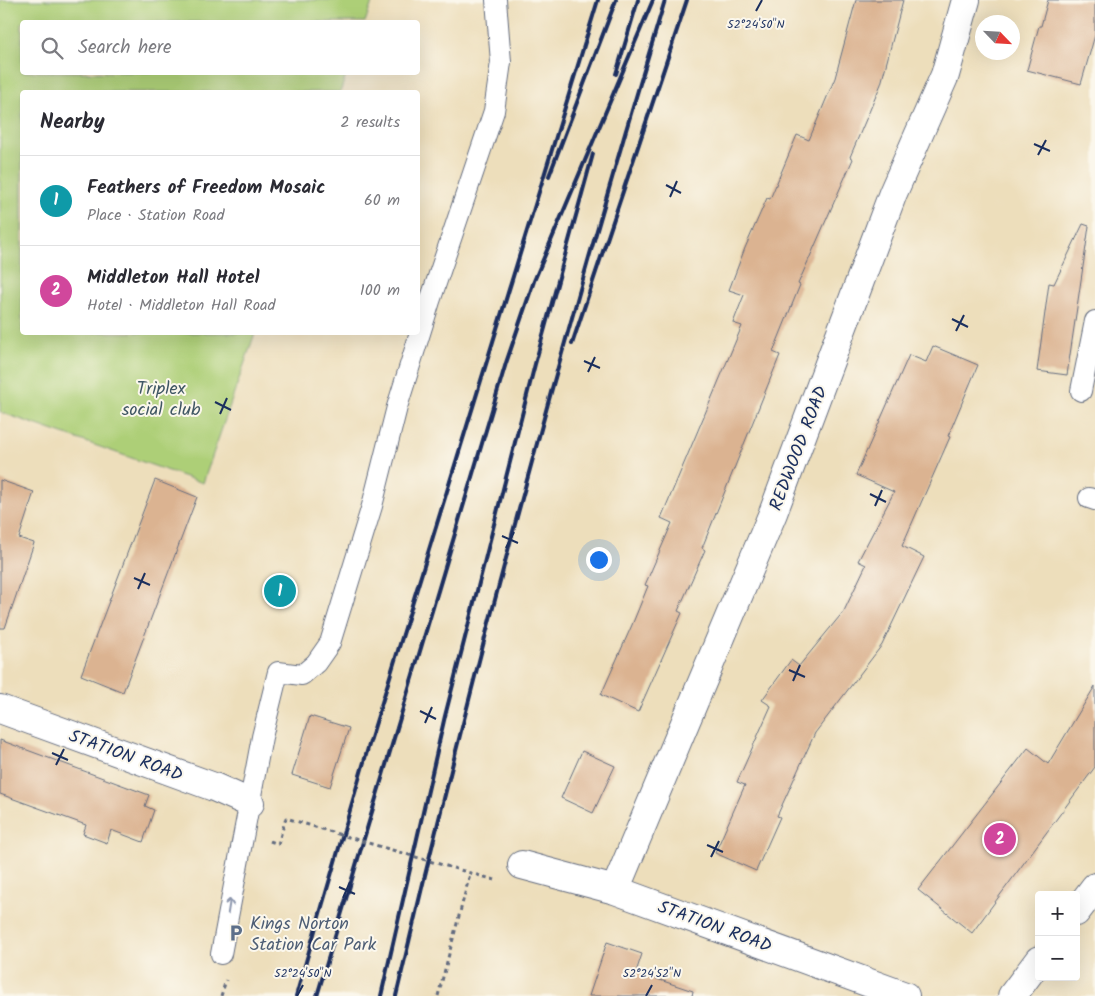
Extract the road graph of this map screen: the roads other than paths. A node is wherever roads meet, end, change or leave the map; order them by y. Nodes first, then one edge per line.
1 (496, 0) edge
2 (966, 0) edge
3 (1095, 321) edge
4 (1081, 391) dead end
5 (0, 709) edge
6 (250, 803) junction
7 (522, 865) dead end
8 (1095, 887) edge
9 (615, 890) junction
10 (1080, 907) edge
11 (221, 954) dead end
12 (1035, 965) edge
13 (905, 996) edge
14 (1012, 996) edge

1 - 6 lane
2 - 9 street, REDWOOD ROAD
3 - 4 lane
5 - 6 street, STATION ROAD
11 -> 6 lane
7 - 9 street, STATION ROAD
8 - 10 street
9 - 13 street, STATION ROAD
12 - 14 street

